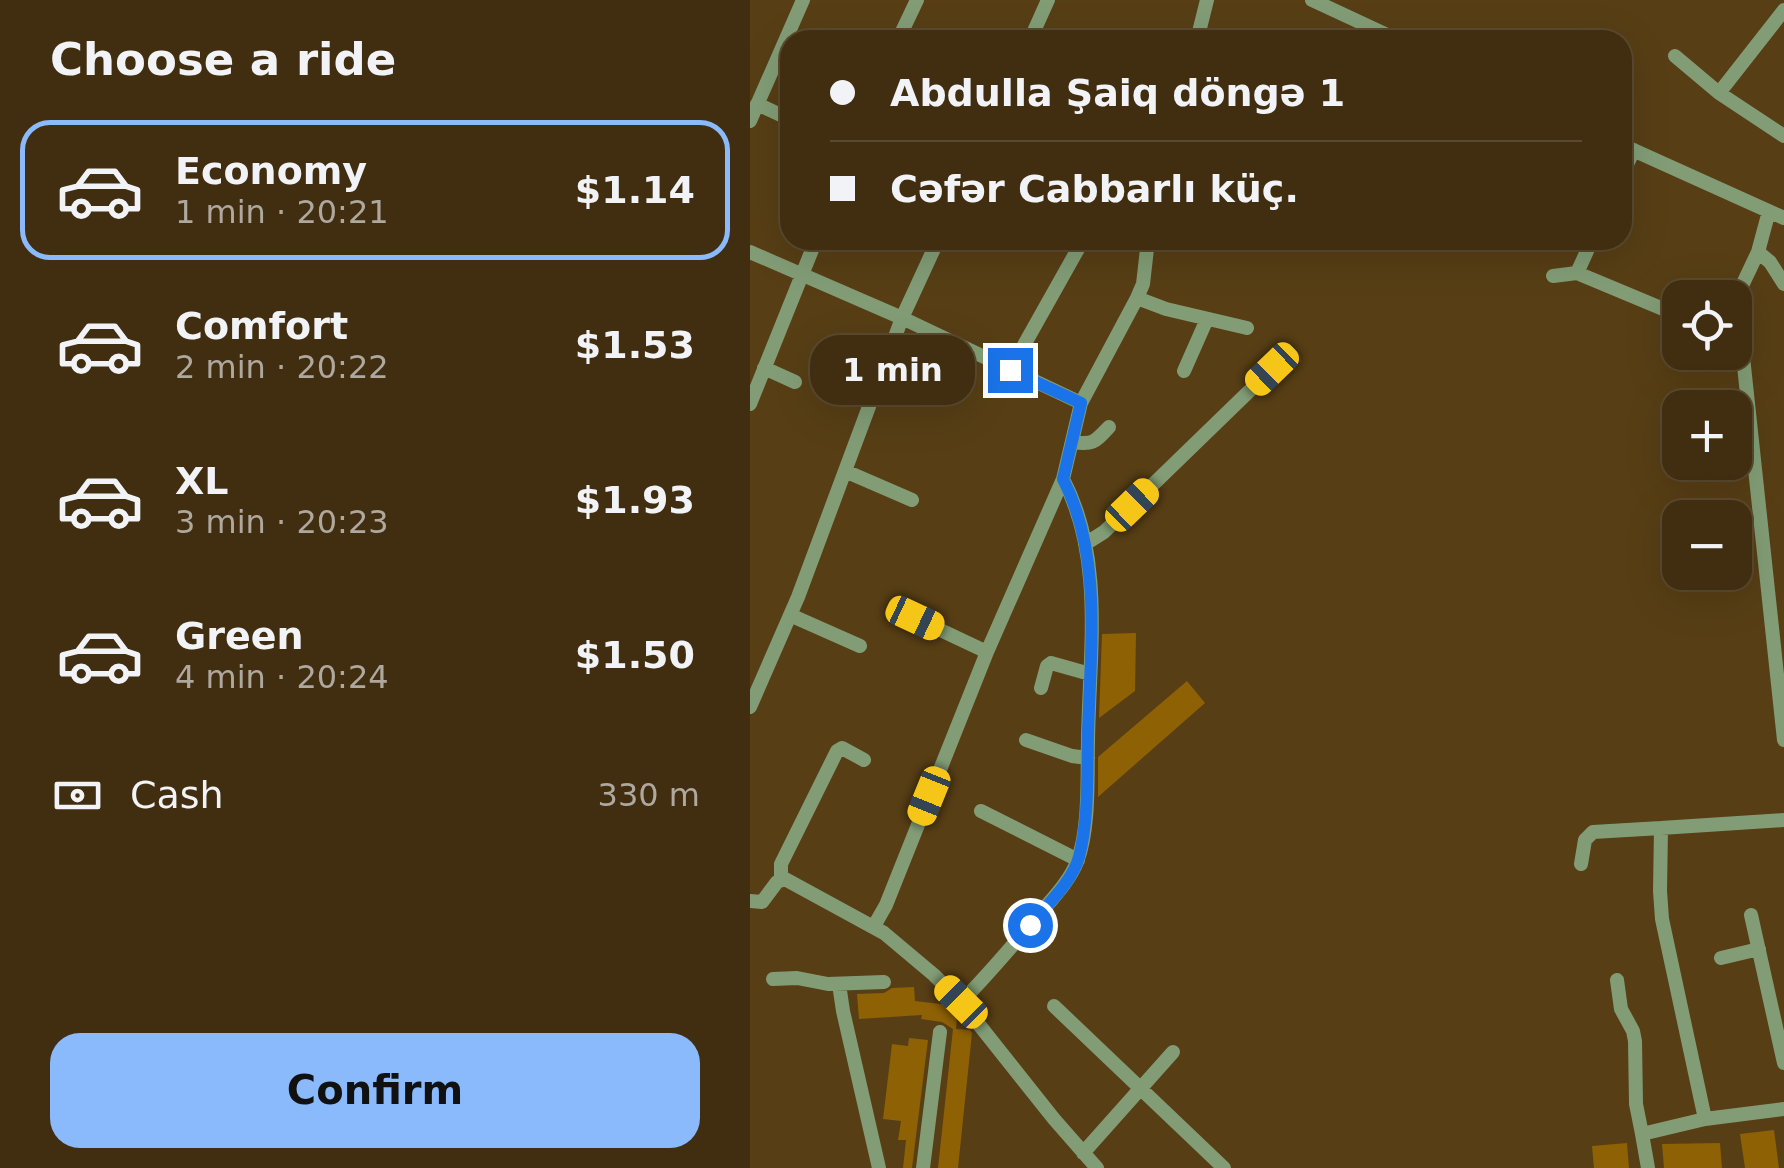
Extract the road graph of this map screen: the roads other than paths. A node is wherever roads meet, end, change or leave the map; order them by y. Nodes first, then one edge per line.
1 (803, 0) edge
2 (917, 0) edge
3 (1048, 0) edge
4 (1207, 0) edge
5 (1312, 0) edge
6 (1784, 10) edge
7 (790, 30) edge
8 (903, 30) edge
9 (1034, 30) edge
10 (1199, 30) edge
11 (1369, 30) edge
12 (780, 52) edge
13 (1676, 56) dead end
14 (1719, 93) junction
15 (757, 104) junction
16 (780, 114) edge
17 (750, 121) edge
18 (1784, 136) edge
19 (1632, 150) edge
20 (1768, 211) junction
21 (1784, 218) edge
22 (812, 250) edge
23 (933, 250) edge
24 (1077, 250) edge
25 (1147, 250) edge
26 (1587, 250) edge
27 (750, 252) edge
28 (1758, 252) junction
29 (1577, 273) junction
30 (802, 275) junction
31 (1553, 276) dead end
32 (1745, 280) edge
33 (1784, 284) edge
34 (1138, 298) junction
35 (1662, 308) edge
36 (902, 318) junction
37 (1207, 320) junction
38 (1248, 328) dead end
39 (764, 368) junction
40 (1272, 369) dead end
41 (1010, 370) junction
42 (1741, 370) edge
43 (1184, 371) dead end
44 (795, 382) dead end
45 (1081, 403) junction
46 (750, 404) edge
47 (1109, 427) dead end
48 (1072, 442) junction
49 (845, 471) junction
50 (1063, 479) junction
51 (912, 500) dead end
52 (1085, 544) junction
53 (790, 615) junction
54 (915, 618) dead end
55 (860, 646) dead end
56 (987, 652) junction
57 (1090, 674) junction
58 (1041, 688) dead end
59 (750, 707) edge
60 (1026, 740) dead end
61 (1784, 740) edge
62 (1088, 758) junction
63 (864, 760) dead end
64 (981, 811) dead end
65 (1784, 820) edge
66 (1661, 828) junction
67 (1078, 860) junction
68 (1582, 864) dead end
69 (781, 880) junction
70 (750, 901) edge
71 (1751, 915) dead end
72 (874, 926) junction
73 (1759, 950) junction
74 (1721, 958) dead end
75 (773, 979) dead end
76 (1618, 980) dead end
77 (884, 982) dead end
78 (839, 984) junction
79 (961, 1002) junction
80 (1054, 1006) dead end
81 (940, 1032) dead end
82 (1173, 1052) dead end
83 (1784, 1063) edge
84 (1140, 1088) junction
85 (1784, 1109) edge
86 (1705, 1119) junction
87 (1642, 1134) junction
88 (1083, 1153) junction
89 (879, 1168) edge
90 (923, 1168) edge
91 (1098, 1168) edge
92 (1224, 1168) edge
93 (1648, 1168) edge

1 - 7 street
2 - 8 street
3 - 9 street
4 - 10 street
5 - 11 street
6 - 14 street
12 - 15 street
13 - 14 street
14 - 18 street
15 - 16 street
15 - 17 street
19 - 20 street
20 - 21 street
20 - 28 street
22 - 30 street
23 - 36 street
24 - 41 street
25 - 34 street
26 - 29 street
27 - 30 street
28 - 32 street
28 - 33 street
29 - 31 street
29 - 35 street
30 - 36 street
30 - 39 street
34 - 37 street
34 - 45 street
36 - 41 street
36 - 49 street
37 - 38 street
37 - 43 street
39 - 44 street
39 - 46 street
40 - 52 street
41 - 45 street
42 - 61 street
45 - 48 street
47 - 48 street
48 - 50 street
49 - 51 street
49 - 53 street
50 - 52 street
50 - 56 street
52 - 57 street
53 - 55 street
53 - 59 street
54 - 56 street
56 - 72 street
57 - 58 street
57 - 62 street
60 - 62 street
62 - 67 street
63 - 69 street
64 - 67 street
65 - 66 street
66 - 68 street
66 - 86 street
67 - 79 street
69 - 70 street
69 - 72 street
71 - 73 street
72 - 79 street
73 - 74 street
73 - 83 street
75 - 78 street
76 - 87 street
77 - 78 street
78 - 89 street
79 - 88 street
80 - 84 street
81 - 90 street
82 - 84 street
84 - 88 street
84 - 92 street
85 - 86 street
86 - 87 street
87 - 93 street
88 - 91 street

